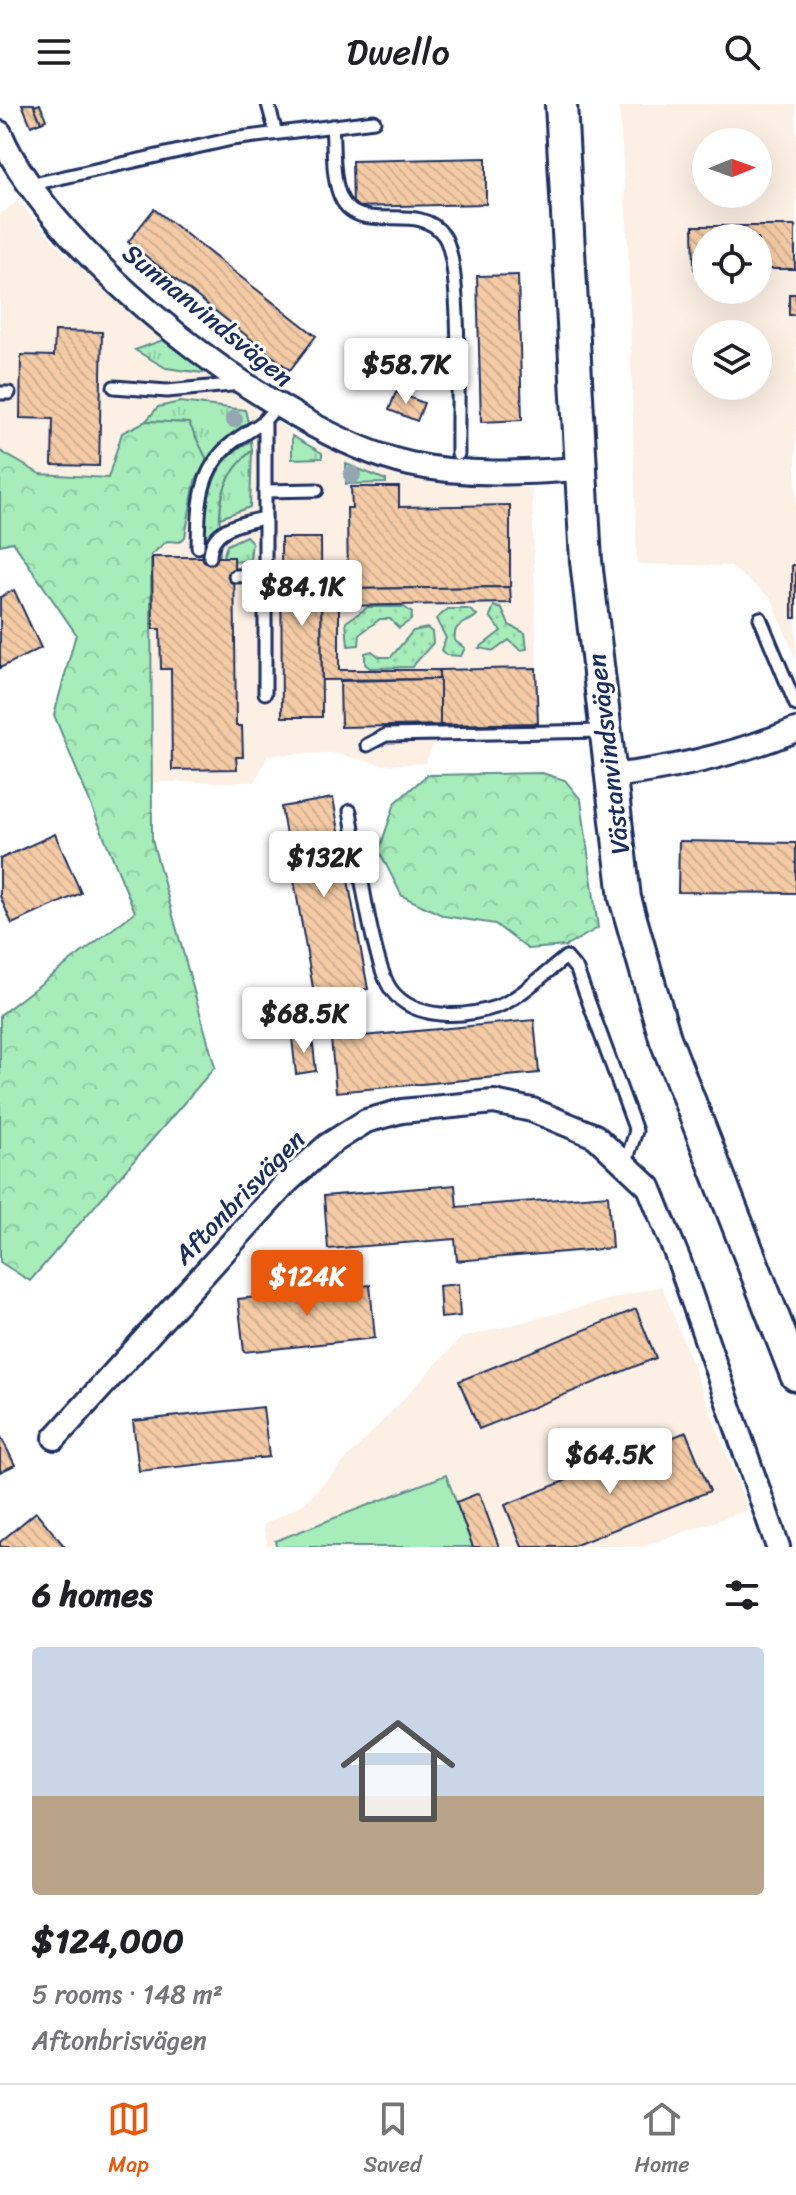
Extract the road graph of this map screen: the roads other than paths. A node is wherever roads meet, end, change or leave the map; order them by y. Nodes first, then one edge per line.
1 (268, 104) edge
2 (561, 104) edge
3 (374, 121) dead end
4 (332, 126) junction
5 (0, 133) edge
6 (276, 133) junction
7 (5, 158) edge
8 (29, 185) junction
9 (243, 383) junction
10 (114, 387) dead end
11 (270, 415) junction
12 (458, 454) dead end
13 (579, 469) junction
14 (317, 490) dead end
15 (265, 491) junction
16 (265, 518) junction
17 (198, 547) dead end
18 (210, 557) dead end
19 (265, 575) junction
20 (235, 576) dead end
21 (760, 618) dead end
22 (265, 693) dead end
23 (796, 705) edge
24 (796, 730) edge
25 (605, 731) junction
26 (367, 745) dead end
27 (611, 776) junction
28 (350, 811) dead end
29 (626, 1162) junction
30 (796, 1375) edge
31 (55, 1438) dead end
32 (784, 1539) edge

1 - 6 lane
2 - 13 street, Västanvindsvägen
3 - 4 lane
4 - 6 lane
4 - 12 lane
5 - 7 street, Sunnanvindsvägen
6 - 8 lane
7 - 8 street, Sunnanvindsvägen
8 - 9 street, Sunnanvindsvägen
9 - 10 lane
9 - 11 street, Sunnanvindsvägen
11 - 13 street, Sunnanvindsvägen
11 - 15 lane
11 - 17 lane
13 - 25 street, Västanvindsvägen
14 - 15 lane
15 - 16 lane
16 - 18 lane
16 - 19 lane
19 - 20 lane
19 - 22 lane
21 - 23 lane
24 - 27 street
25 - 26 lane
25 - 27 street, Västanvindsvägen
27 - 30 street, Västanvindsvägen
28 - 29 lane
29 - 31 street, Aftonbrisvägen
29 - 32 street, Aftonbrisvägen

